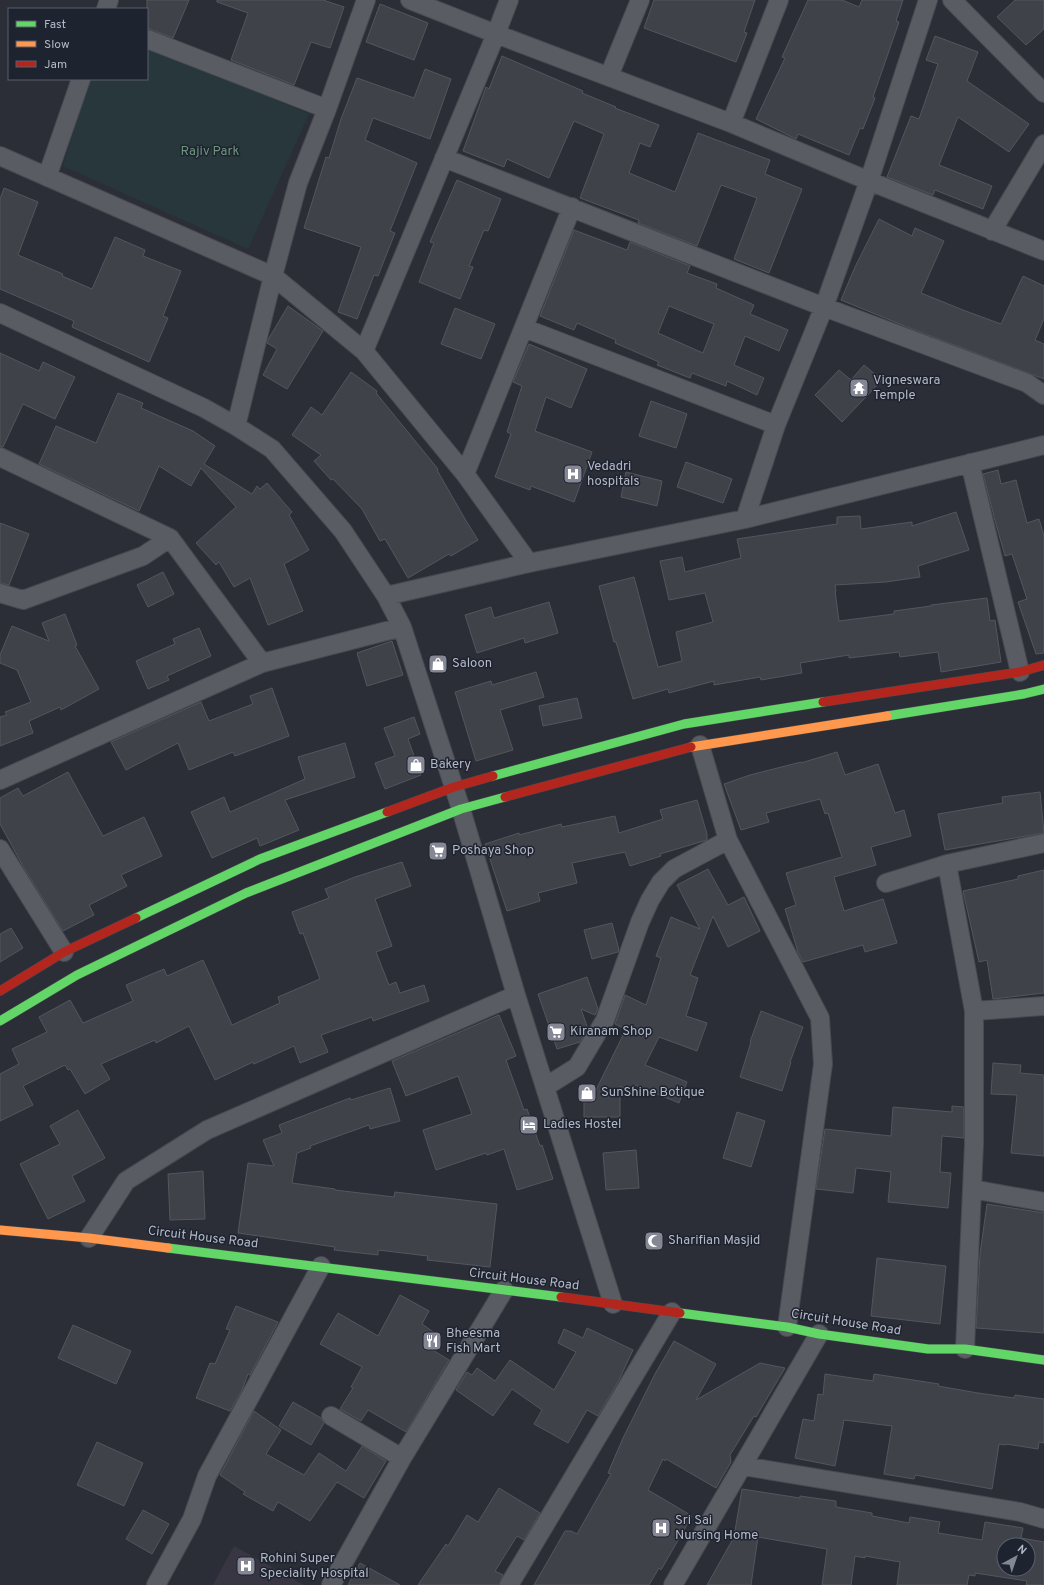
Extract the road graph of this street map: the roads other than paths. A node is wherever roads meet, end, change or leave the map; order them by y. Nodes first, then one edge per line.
1 (366, 0) edge
2 (410, 0) edge
3 (509, 0) edge
4 (640, 0) edge
5 (779, 0) edge
6 (928, 0) edge
7 (952, 0) edge
8 (496, 34) junction
9 (148, 39) edge
10 (609, 76) junction
11 (81, 80) edge
12 (1044, 93) edge
13 (327, 109) junction
14 (731, 122) junction
15 (1044, 144) edge
16 (0, 156) edge
17 (444, 158) junction
18 (47, 177) junction
19 (869, 181) junction
20 (572, 207) junction
21 (992, 231) junction
22 (1044, 251) edge
23 (273, 276) junction
24 (824, 307) junction
25 (1, 317) edge
26 (524, 328) junction
27 (364, 351) junction
28 (1044, 395) edge
29 (776, 425) junction
30 (236, 426) junction
31 (1044, 445) edge
32 (0, 457) edge
33 (970, 463) junction
34 (465, 474) junction
35 (745, 519) junction
36 (170, 538) junction
37 (529, 563) junction
38 (0, 593) edge
39 (386, 596) junction
40 (402, 627) junction
41 (262, 663) junction
42 (1044, 665) edge
43 (1020, 672) junction
44 (1044, 689) edge
45 (700, 745) junction
46 (0, 780) edge
47 (454, 787) junction
48 (461, 809) junction
49 (728, 840) junction
50 (1044, 843) edge
51 (0, 849) edge
52 (947, 864) junction
53 (886, 883) dead end
54 (64, 952) junction
55 (0, 991) edge
56 (516, 995) junction
57 (1044, 1006) edge
58 (974, 1011) junction
59 (0, 1021) edge
60 (545, 1087) junction
61 (972, 1189) junction
62 (1044, 1202) edge
63 (0, 1230) edge
64 (89, 1238) junction
65 (321, 1266) junction
66 (504, 1290) junction
67 (613, 1304) junction
68 (672, 1312) junction
69 (787, 1327) junction
70 (819, 1334) junction
71 (965, 1349) junction
72 (1044, 1360) edge
73 (330, 1416) dead end
74 (402, 1458) junction
75 (743, 1466) junction
76 (1044, 1519) edge
77 (156, 1585) edge
78 (331, 1585) edge
79 (509, 1585) edge
80 (673, 1585) edge

1 - 13 street
2 - 8 street
3 - 8 street
4 - 10 street
5 - 14 street
6 - 19 street
7 - 12 street
8 - 10 street
8 - 17 street
9 - 13 street
10 - 14 street
11 - 18 street
13 - 23 street
14 - 19 street
15 - 21 street
16 - 18 street
17 - 20 street
17 - 27 street
18 - 23 street
19 - 21 street
19 - 24 street
20 - 24 street
20 - 26 street
21 - 22 street
23 - 27 street
23 - 30 street
24 - 28 street
24 - 29 street
25 - 30 street
26 - 29 street
26 - 34 street
27 - 34 street
29 - 35 street
30 - 39 street
31 - 33 street
32 - 36 street
33 - 35 street
33 - 43 street
34 - 37 street
35 - 37 street
36 - 38 street
36 - 41 street
37 - 39 street
39 - 40 street
40 - 41 street
40 - 47 street
41 - 46 street
42 - 43 street
43 - 47 street
44 - 45 street
45 - 48 street
45 - 49 street
47 - 48 street
47 - 54 street
48 - 56 street
48 - 59 street
49 - 60 street
49 - 69 street
50 - 52 street
51 - 54 street
52 - 53 street
52 - 58 street
54 - 55 street
56 - 60 street
56 - 64 street
57 - 58 street
58 - 61 street
60 - 67 street
61 - 62 street
61 - 71 street
63 - 64 street, Circuit House Road
64 - 65 street, Circuit House Road
65 - 66 street, Circuit House Road
65 - 77 street
66 - 67 street, Circuit House Road
66 - 74 street
67 - 68 street, Circuit House Road
68 - 69 street, Circuit House Road
68 - 79 street
69 - 70 street, Circuit House Road
70 - 71 street, Circuit House Road
70 - 75 street
71 - 72 street, Circuit House Road
73 - 74 street
74 - 78 street
75 - 76 street
75 - 80 street

